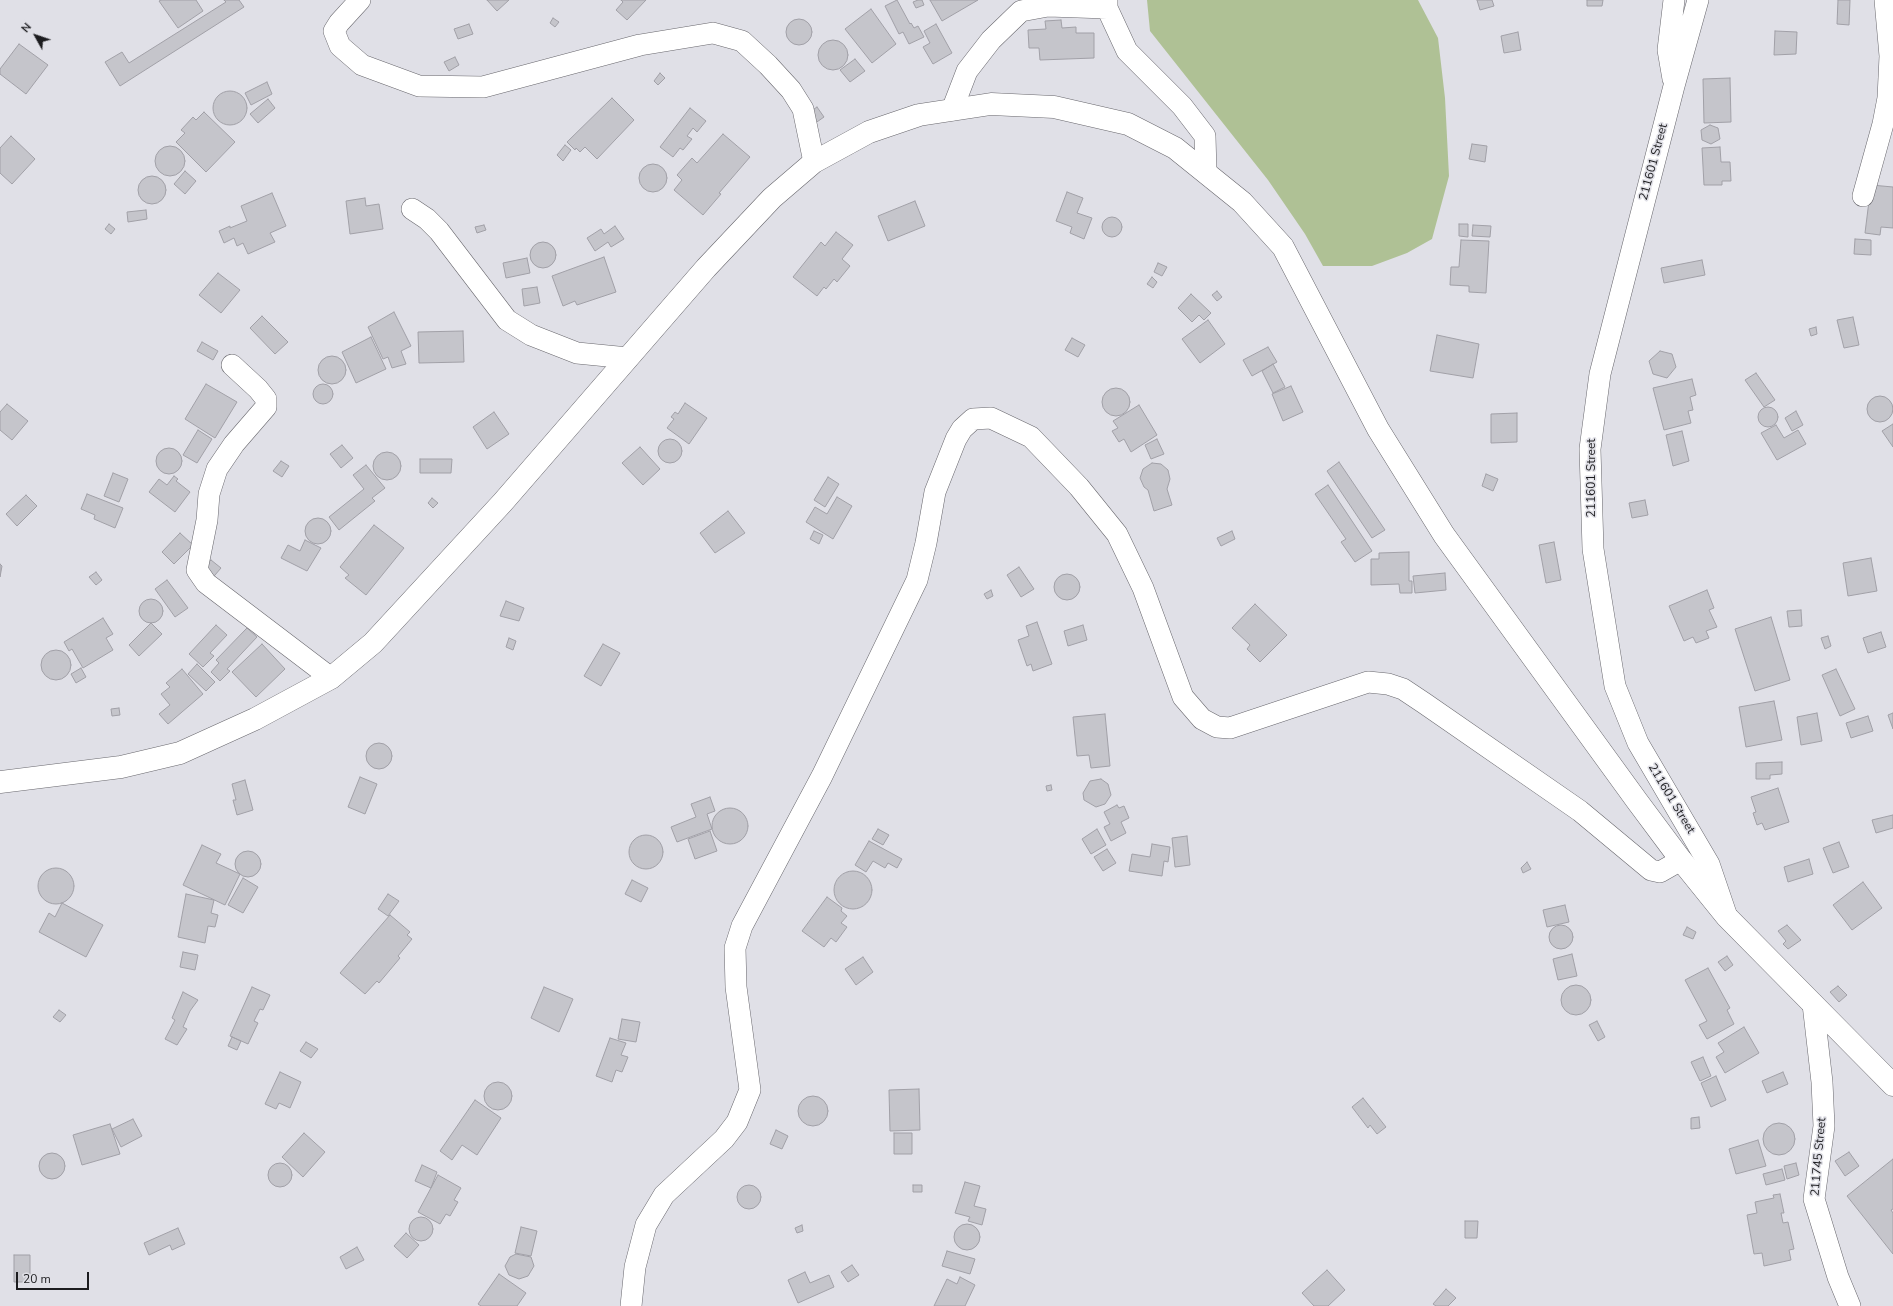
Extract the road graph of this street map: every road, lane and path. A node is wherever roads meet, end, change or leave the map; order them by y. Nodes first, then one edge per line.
1 (360, 0) edge
2 (1674, 0) edge
3 (1698, 0) edge
4 (1885, 0) edge
5 (1047, 3) edge
6 (1107, 4) edge
7 (1674, 86) junction
8 (952, 110) junction
9 (814, 162) junction
10 (1206, 172) junction
11 (1863, 196) dead end
12 (412, 209) dead end
13 (628, 358) junction
14 (232, 365) dead end
15 (331, 678) junction
16 (0, 782) edge
17 (1681, 860) junction
18 (1727, 917) junction
19 (1813, 1004) junction
20 (1891, 1080) edge
21 (631, 1306) edge
22 (1850, 1306) edge

1 - 9 street
2 - 7 street
3 - 7 street, 211601 Street
4 - 11 street
5 - 6 street
5 - 8 street
6 - 10 street
7 - 18 street, 211601 Street
8 - 9 street
8 - 10 street
9 - 13 street
10 - 17 street
12 - 13 street
13 - 15 street
14 - 15 street
15 - 16 street
17 - 18 street
17 - 21 street
18 - 19 street
19 - 20 street
19 - 22 street, 211745 Street

